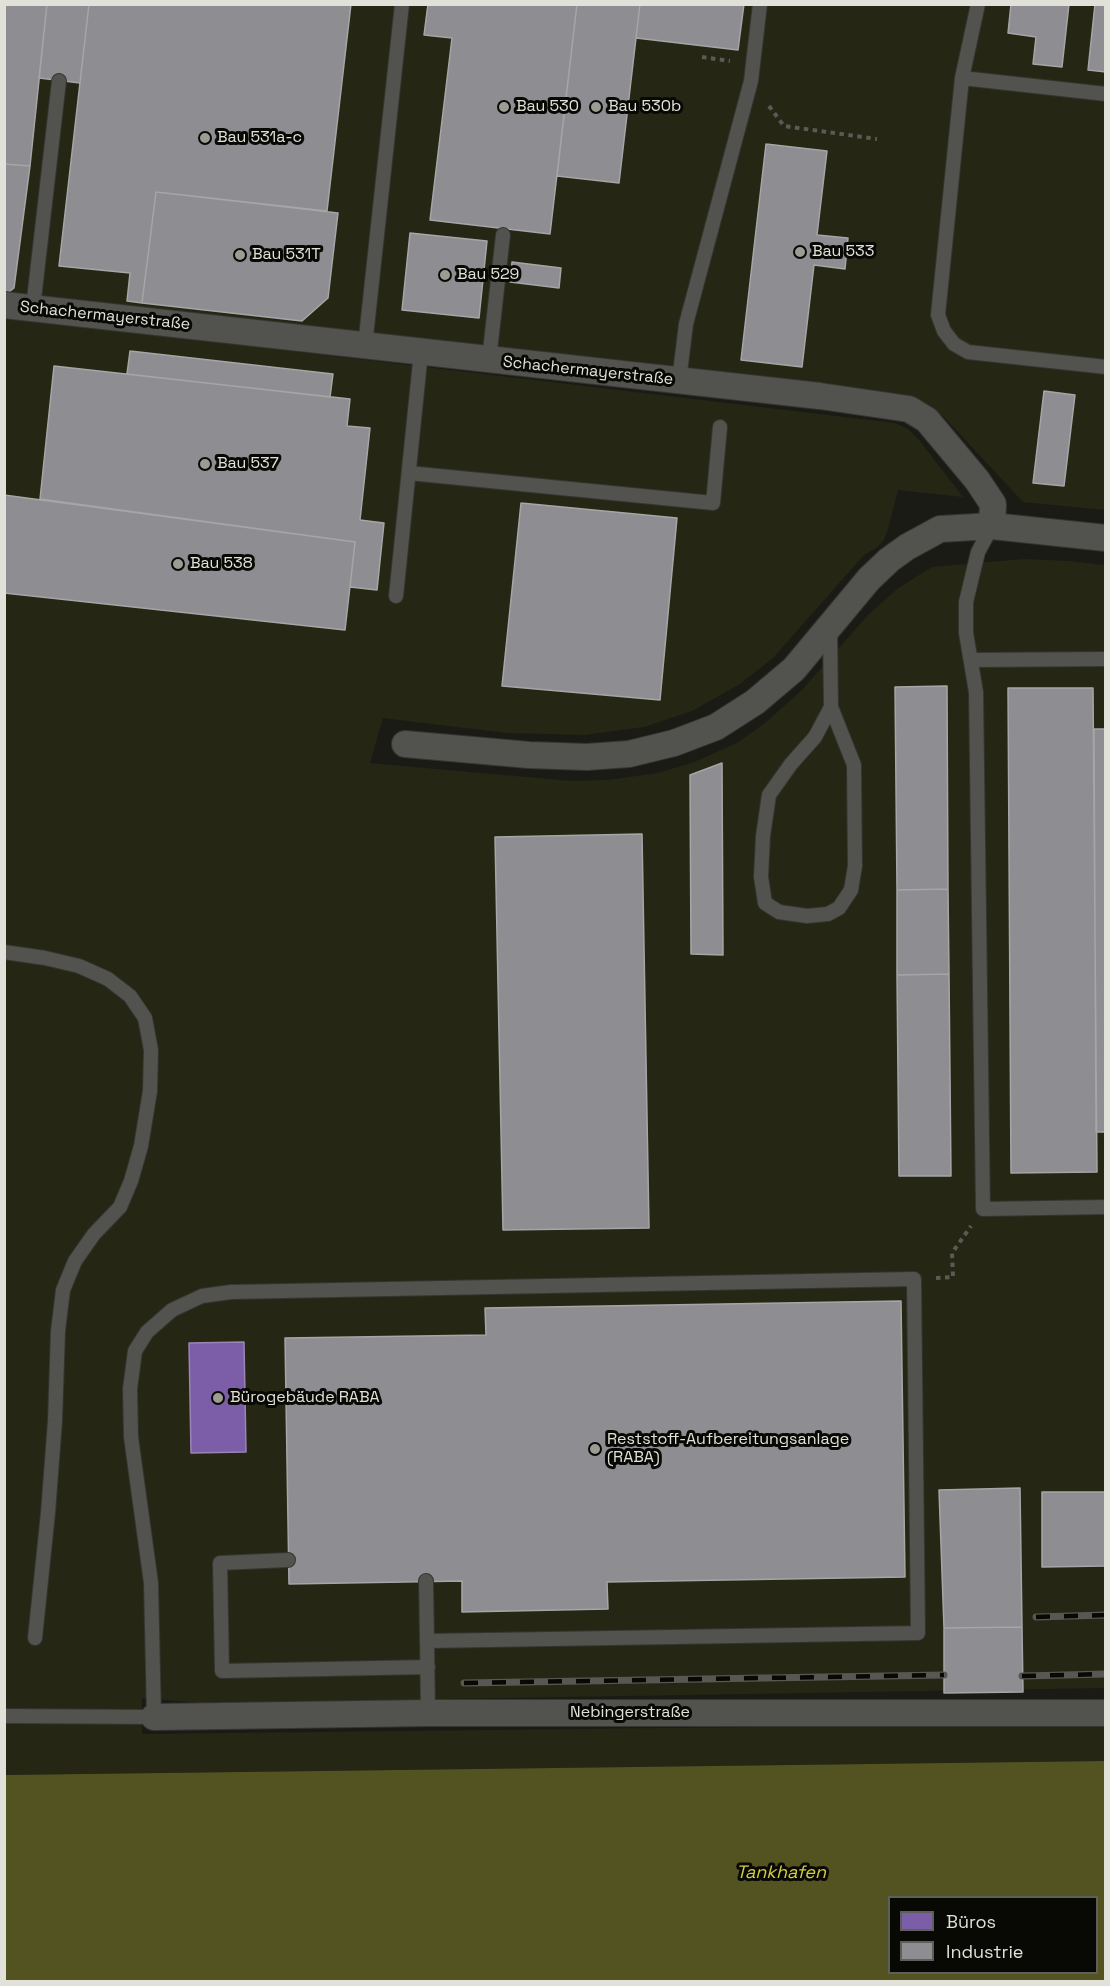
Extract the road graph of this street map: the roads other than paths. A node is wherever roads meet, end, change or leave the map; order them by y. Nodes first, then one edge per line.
1 (402, 4) edge
2 (760, 4) edge
3 (978, 4) edge
4 (962, 78) junction
5 (59, 81) dead end
6 (1106, 94) edge
7 (503, 235) dead end
8 (4, 304) edge
9 (33, 308) junction
10 (365, 346) junction
11 (421, 352) junction
12 (489, 360) junction
13 (1106, 367) edge
14 (679, 381) junction
15 (720, 427) dead end
16 (409, 473) junction
17 (992, 526) junction
18 (1106, 538) edge
19 (396, 596) dead end
20 (830, 627) junction
21 (1106, 659) edge
22 (972, 660) junction
23 (831, 707) junction
24 (405, 744) dead end
25 (4, 952) edge
26 (1106, 1207) edge
27 (288, 1560) dead end
28 (426, 1581) dead end
29 (34, 1638) dead end
30 (427, 1641) junction
31 (428, 1667) junction
32 (428, 1713) junction
33 (1106, 1713) edge
34 (4, 1716) edge
35 (154, 1717) junction

1 - 10 lane
2 - 14 lane
3 - 4 lane
4 - 6 lane
4 - 13 lane
5 - 9 lane
7 - 12 lane
8 - 9 street, Schachermayerstraße
9 - 10 street, Schachermayerstraße
10 - 11 street, Schachermayerstraße
11 - 12 street, Schachermayerstraße
11 - 16 lane
12 - 14 street, Schachermayerstraße
14 - 17 street, Schachermayerstraße
15 - 16 lane
16 - 19 lane
17 - 18 street
17 - 20 street
17 - 22 lane
20 - 23 lane
20 - 24 street
21 - 22 lane
22 - 26 lane
23 - 23 lane
25 - 29 lane
27 - 31 lane
28 - 30 lane
30 - 31 lane
30 - 35 lane
31 - 32 lane
32 - 33 street, Nebingerstraße
32 - 35 street, Nebingerstraße
34 - 35 lane

